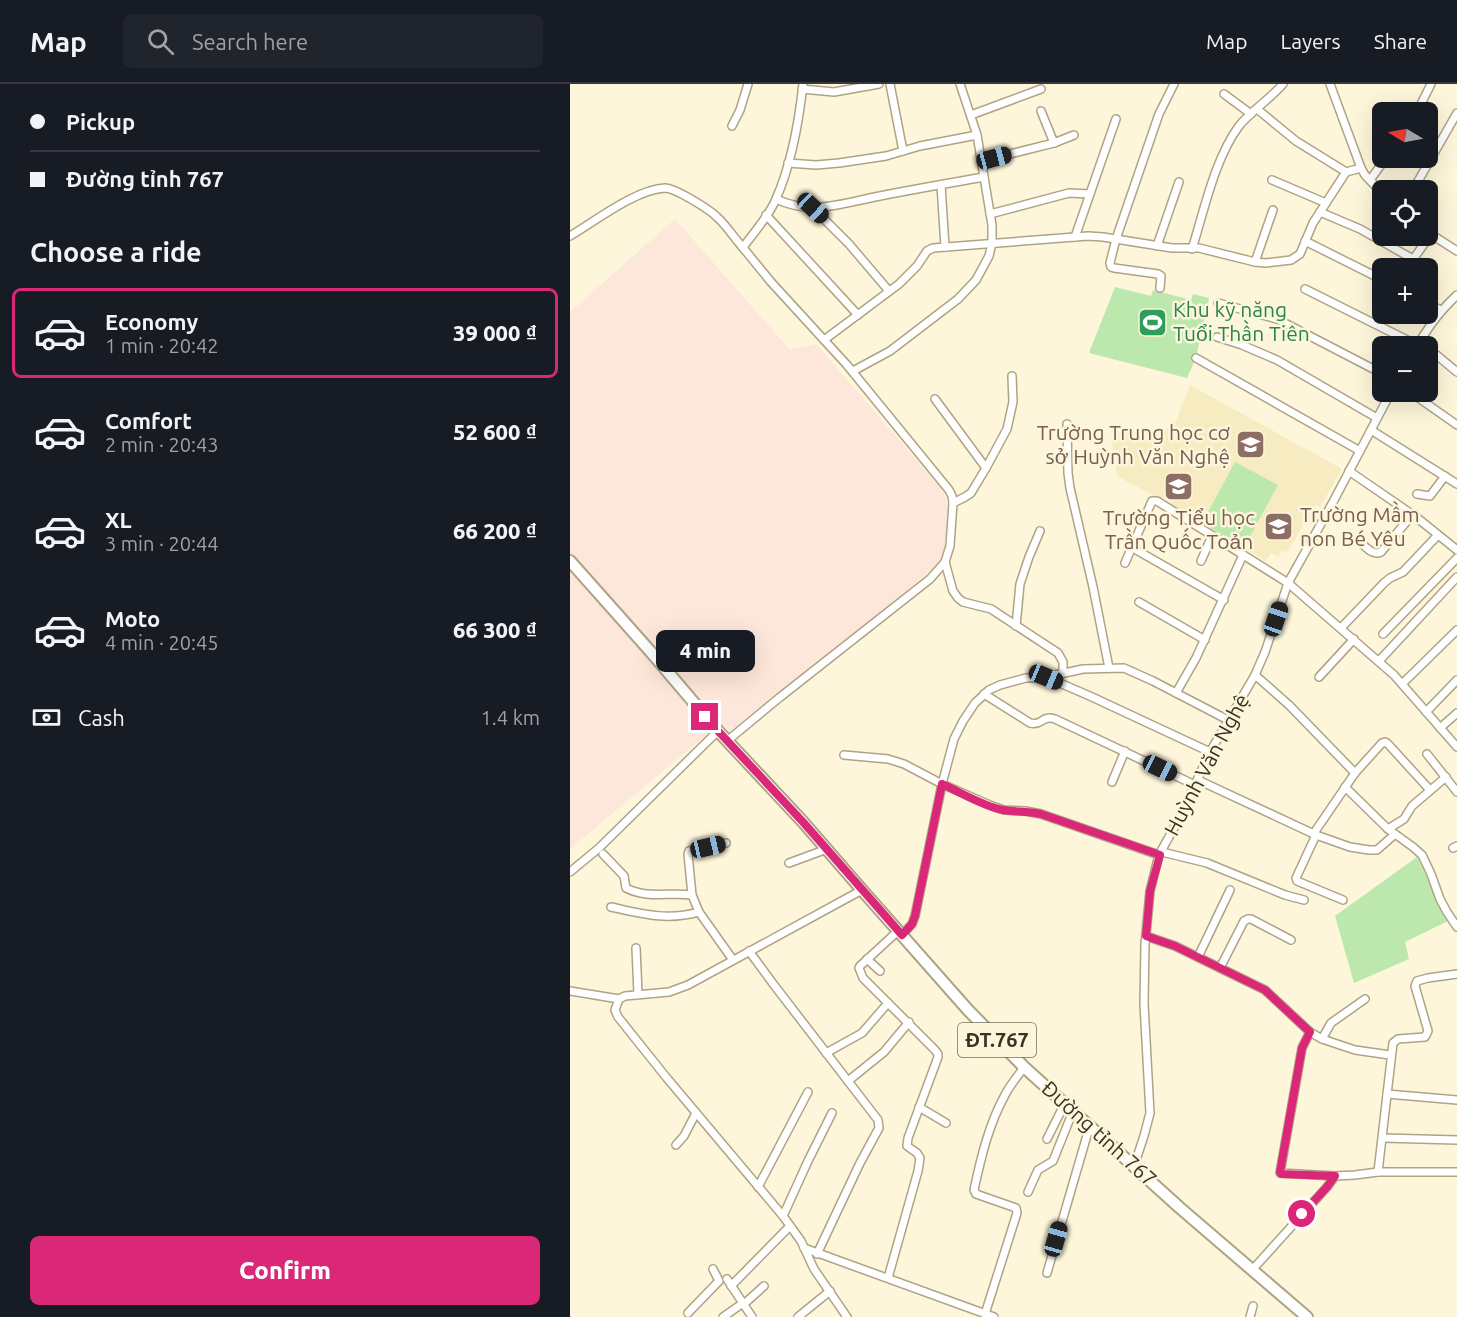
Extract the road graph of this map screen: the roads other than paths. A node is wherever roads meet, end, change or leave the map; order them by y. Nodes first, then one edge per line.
1 (748, 84) edge
2 (879, 84) edge
3 (890, 84) edge
4 (960, 84) edge
5 (1174, 84) edge
6 (1283, 84) edge
7 (1330, 84) edge
8 (1431, 84) edge
9 (802, 86) edge
10 (1041, 89) dead end
11 (1224, 94) dead end
12 (1422, 102) edge
13 (1041, 111) dead end
14 (1254, 112) junction
15 (1457, 113) edge
16 (971, 115) junction
17 (1116, 119) dead end
18 (732, 126) dead end
19 (977, 135) junction
20 (1074, 135) dead end
21 (1054, 143) junction
22 (903, 151) junction
23 (981, 161) junction
24 (788, 163) junction
25 (1361, 168) junction
26 (1379, 168) edge
27 (1346, 172) junction
28 (984, 177) junction
29 (1272, 180) dead end
30 (1370, 180) joint
31 (1419, 180) edge
32 (1179, 182) dead end
33 (941, 185) junction
34 (1090, 194) junction
35 (776, 199) junction
36 (1326, 203) junction
37 (813, 208) junction
38 (1274, 210) dead end
39 (1320, 212) junction
40 (990, 214) junction
41 (766, 215) junction
42 (570, 236) edge
43 (1075, 237) junction
44 (1438, 238) edge
45 (1116, 239) junction
46 (1305, 241) junction
47 (992, 243) junction
48 (1156, 246) junction
49 (945, 247) junction
50 (744, 249) junction
51 (1192, 249) junction
52 (1457, 250) edge
53 (1411, 258) edge
54 (1255, 262) junction
55 (1372, 274) edge
56 (1160, 288) dead end
57 (1305, 289) dead end
58 (889, 291) junction
59 (1455, 300) edge
60 (1218, 303) dead end
61 (1438, 309) edge
62 (1441, 310) junction
63 (858, 315) junction
64 (1403, 336) edge
65 (1427, 336) edge
66 (1217, 337) dead end
67 (824, 340) junction
68 (1438, 357) edge
69 (1196, 358) dead end
70 (1372, 368) edge
71 (852, 371) junction
72 (1457, 372) edge
73 (1012, 376) dead end
74 (935, 399) dead end
75 (1386, 402) edge
76 (1424, 402) edge
77 (1377, 418) junction
78 (1067, 424) dead end
79 (1457, 425) edge
80 (1371, 430) junction
81 (1360, 451) junction
82 (986, 468) junction
83 (1349, 471) junction
84 (1445, 476) junction
85 (1457, 484) edge
86 (1417, 494) dead end
87 (953, 503) junction
88 (1412, 514) junction
89 (1040, 531) dead end
90 (1438, 535) junction
91 (1212, 536) junction
92 (1360, 543) dead end
93 (1131, 547) junction
94 (1457, 550) edge
95 (1243, 555) junction
96 (1457, 558) edge
97 (570, 561) edge
98 (1201, 561) dead end
99 (945, 562) junction
100 (1125, 563) dead end
101 (1457, 578) edge
102 (1288, 584) junction
103 (1224, 600) junction
104 (1139, 602) dead end
105 (1016, 626) junction
106 (1341, 628) junction
107 (1457, 630) edge
108 (1383, 634) dead end
109 (1354, 639) junction
110 (1205, 640) junction
111 (1378, 662) junction
112 (1109, 668) junction
113 (1063, 673) junction
114 (1255, 675) junction
115 (1046, 677) junction
116 (1319, 677) dead end
117 (1457, 680) edge
118 (1402, 684) junction
119 (1176, 693) junction
120 (984, 694) junction
121 (1426, 712) junction
122 (1457, 713) edge
123 (1228, 720) junction
124 (1440, 728) junction
125 (718, 731) junction
126 (728, 741) junction
127 (1457, 747) edge
128 (1125, 751) junction
129 (1210, 752) junction
130 (1427, 754) dead end
131 (844, 755) dead end
132 (1355, 773) junction
133 (1446, 777) junction
134 (1113, 782) dead end
135 (1197, 782) junction
136 (942, 784) junction
137 (1345, 787) junction
138 (1430, 790) junction
139 (1457, 792) edge
140 (1391, 832) junction
141 (1315, 834) junction
142 (726, 843) dead end
143 (827, 849) junction
144 (603, 854) dead end
145 (1161, 854) junction
146 (789, 863) dead end
147 (570, 872) edge
148 (862, 890) junction
149 (1230, 890) dead end
150 (692, 895) junction
151 (1304, 900) dead end
152 (1343, 900) dead end
153 (611, 907) dead end
154 (699, 912) junction
155 (1457, 927) edge
156 (900, 933) junction
157 (1146, 936) junction
158 (1290, 940) dead end
159 (636, 948) dead end
160 (749, 951) junction
161 (1198, 957) junction
162 (867, 959) junction
163 (733, 960) junction
164 (1220, 968) junction
165 (880, 971) dead end
166 (1457, 974) edge
167 (570, 991) edge
168 (638, 994) junction
169 (619, 999) junction
170 (1365, 999) dead end
171 (888, 1003) junction
172 (909, 1022) junction
173 (1310, 1032) junction
174 (1322, 1039) junction
175 (826, 1053) junction
176 (1390, 1055) junction
177 (1024, 1067) junction
178 (848, 1081) junction
179 (808, 1092) dead end
180 (1387, 1094) junction
181 (1457, 1100) edge
182 (919, 1107) junction
183 (1069, 1107) junction
184 (696, 1113) junction
185 (832, 1113) dead end
186 (946, 1123) dead end
187 (1090, 1125) junction
188 (1383, 1138) junction
189 (1047, 1139) dead end
190 (1457, 1140) edge
191 (676, 1145) dead end
192 (1134, 1166) junction
193 (1378, 1172) junction
194 (1457, 1172) edge
195 (1335, 1176) junction
196 (758, 1187) junction
197 (1028, 1192) dead end
198 (783, 1216) junction
199 (790, 1226) junction
200 (804, 1248) junction
201 (817, 1254) junction
202 (713, 1269) dead end
203 (1253, 1269) junction
204 (1047, 1273) dead end
205 (888, 1278) junction
206 (764, 1286) dead end
207 (830, 1291) junction
208 (743, 1303) junction
209 (1253, 1306) dead end
210 (985, 1314) junction
211 (688, 1316) edge
212 (723, 1317) edge
213 (752, 1317) edge
214 (798, 1317) edge
215 (848, 1317) edge
216 (994, 1317) edge
217 (1250, 1317) edge
218 (1307, 1317) edge

1 - 18 street
2 - 9 street
3 - 22 street
4 - 16 street
5 - 45 street
6 - 14 street
7 - 25 street
8 - 12 street
9 - 24 street
10 - 16 street
11 - 14 street
13 - 21 street
14 - 27 street
14 - 51 street
15 - 31 street
16 - 19 street
17 - 34 street
19 - 22 street
19 - 23 street
20 - 21 street
21 - 23 street
22 - 24 street
23 - 28 street
24 - 35 street
25 - 27 street
25 - 30 street
26 - 30 street
27 - 36 street
28 - 33 street
28 - 40 street
29 - 36 street
32 - 48 street
33 - 37 street
33 - 49 street
34 - 40 street
34 - 43 street
35 - 37 street
35 - 41 street
36 - 39 street
37 - 58 street
38 - 54 street
39 - 46 street
39 - 53 street
40 - 47 street
41 - 50 street
41 - 63 street
42 - 50 street
43 - 45 street
43 - 47 street
44 - 52 street
45 - 48 street
45 - 56 street
46 - 54 street
46 - 55 street
47 - 49 street
47 - 71 street
48 - 51 street
49 - 58 street
50 - 67 street
51 - 54 street
57 - 64 street
58 - 63 street
59 - 62 street
60 - 70 street
61 - 62 street
62 - 65 street
63 - 67 street
66 - 77 street
67 - 71 street
68 - 72 street
69 - 81 street
71 - 87 street
73 - 82 street
74 - 82 street
75 - 77 street, Huỳnh Văn Nghệ
76 - 79 street
77 - 80 street, Huỳnh Văn Nghệ
78 - 112 street
80 - 81 street, Huỳnh Văn Nghệ
80 - 84 street
81 - 83 street, Huỳnh Văn Nghệ
82 - 87 street
83 - 88 street
83 - 102 street, Huỳnh Văn Nghệ
84 - 85 street
84 - 86 street
87 - 99 street
88 - 90 street
88 - 92 street
89 - 105 street
90 - 94 street
90 - 106 street
91 - 93 street
91 - 95 street
91 - 98 street
93 - 100 street
93 - 103 street
95 - 102 street
95 - 103 street
96 - 108 street
97 - 125 main road, Đường tỉnh 767 / ĐT.767
99 - 105 street
99 - 126 street
101 - 111 street
102 - 106 street
102 - 114 street, Huỳnh Văn Nghệ
103 - 110 street
104 - 110 street
105 - 113 street
106 - 109 street
107 - 118 street
109 - 111 street
109 - 116 street
110 - 119 street
111 - 118 street
112 - 113 street
112 - 119 street
113 - 115 street
114 - 123 street, Huỳnh Văn Nghệ
114 - 132 street
115 - 120 street
115 - 129 street
117 - 121 street
118 - 121 street
119 - 123 street
120 - 128 street
120 - 136 street
121 - 124 street
122 - 124 street
123 - 129 street, Huỳnh Văn Nghệ
124 - 127 street
125 - 126 main road, Đường tỉnh 767 / ĐT.767
125 - 147 street
126 - 143 main road, Đường tỉnh 767 / ĐT.767
128 - 134 street
128 - 135 street
129 - 135 street, Huỳnh Văn Nghệ
130 - 133 street
131 - 136 street
132 - 137 street
132 - 138 street
133 - 138 street
133 - 139 street
135 - 141 street
135 - 145 street, Huỳnh Văn Nghệ
136 - 145 street
136 - 156 street
137 - 140 street
137 - 141 street
138 - 140 street
140 - 141 street
140 - 155 street
141 - 152 street
142 - 150 street
143 - 146 street
143 - 148 main road, Đường tỉnh 767 / ĐT.767
144 - 150 street
145 - 151 street
145 - 157 street, Huỳnh Văn Nghệ
148 - 156 main road, Đường tỉnh 767 / ĐT.767
148 - 160 street
149 - 161 street
150 - 154 street
153 - 154 street
154 - 163 street
156 - 162 street
156 - 177 main road, Đường tỉnh 767 / ĐT.767
157 - 161 street
157 - 192 street, Huỳnh Văn Nghệ
158 - 164 street
159 - 168 street
160 - 163 street
160 - 175 street
161 - 164 street
162 - 165 street
162 - 171 street
163 - 168 street
164 - 173 street
166 - 176 street
167 - 169 street
168 - 169 street
169 - 184 street
170 - 174 street
171 - 172 street
171 - 175 street
172 - 178 street
172 - 182 street
173 - 174 street
173 - 195 street
174 - 176 street
175 - 178 street
176 - 180 street
177 - 183 main road, Đường tỉnh 767 / ĐT.767
177 - 210 street
178 - 201 street
179 - 196 street
180 - 181 street
180 - 188 street
182 - 186 street
182 - 205 street
183 - 187 main road, Đường tỉnh 767 / ĐT.767
183 - 189 street
183 - 197 street
184 - 191 street
184 - 196 street
185 - 198 street
187 - 192 main road, Đường tỉnh 767 / ĐT.767
187 - 204 street
188 - 190 street
188 - 193 street
192 - 203 main road, Đường tỉnh 767 / ĐT.767
193 - 194 street
193 - 195 street
195 - 203 street
196 - 198 street
198 - 199 street
199 - 200 street
199 - 208 street
200 - 201 street
200 - 207 street
201 - 205 street
202 - 211 street
203 - 218 main road, Đường tỉnh 767 / ĐT.767
205 - 210 street
206 - 208 street
207 - 214 street
207 - 215 street
208 - 212 street
208 - 213 street
209 - 217 street
210 - 216 street

